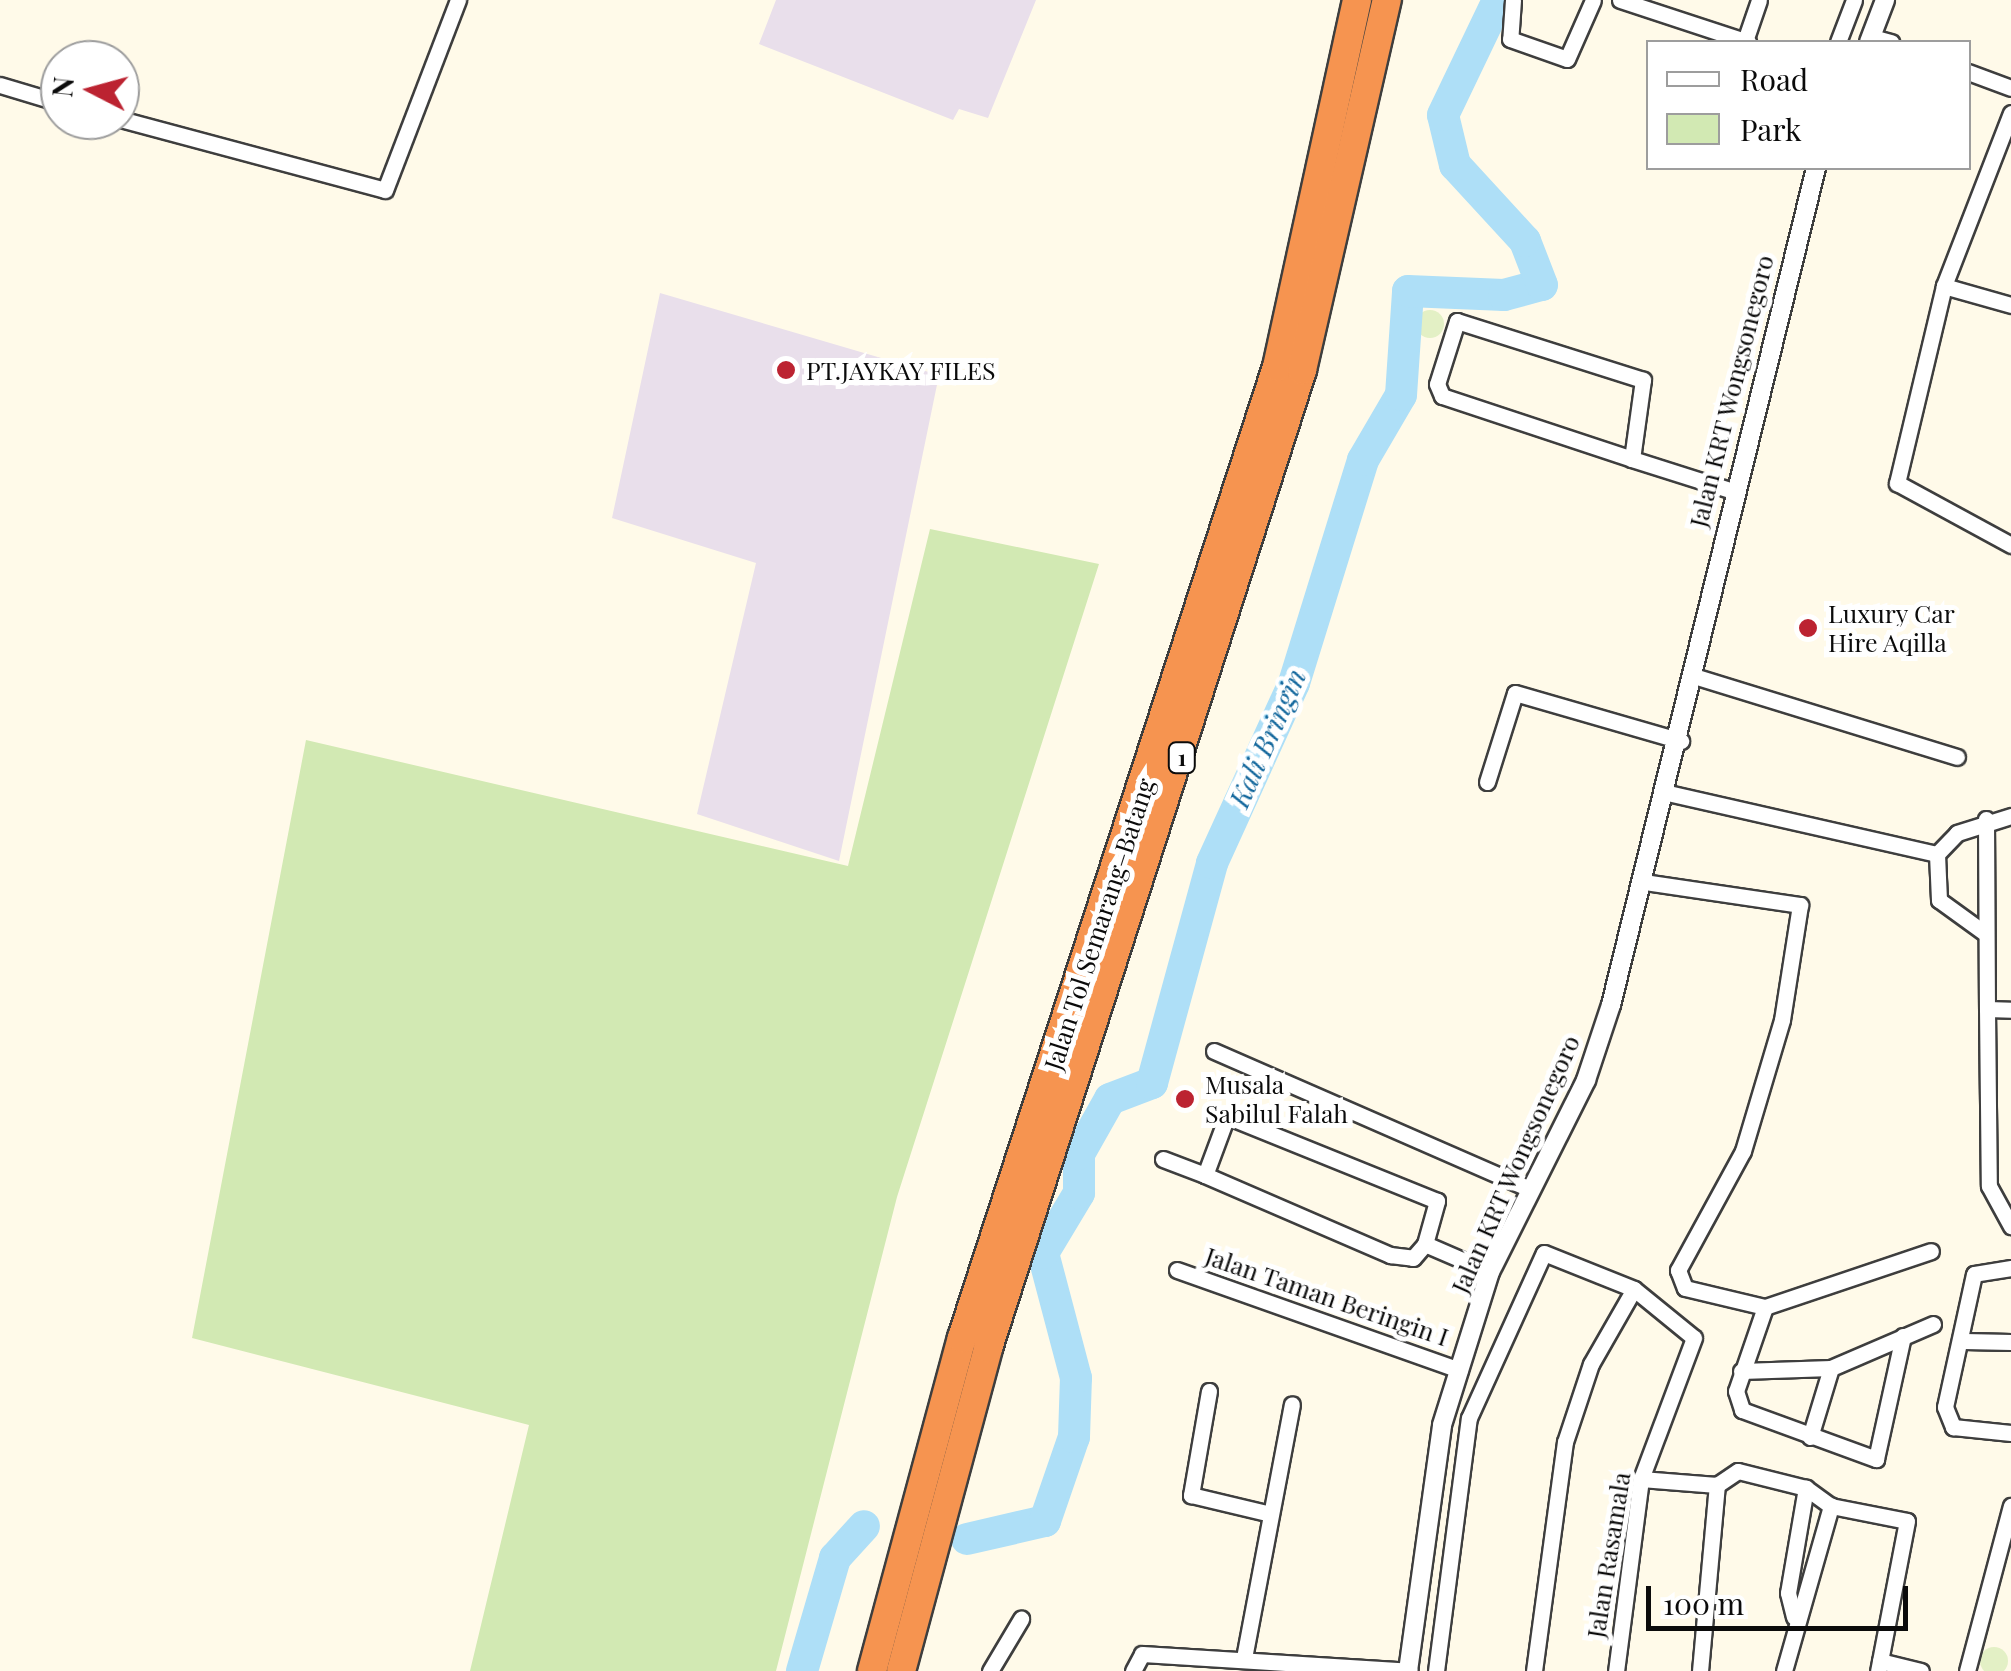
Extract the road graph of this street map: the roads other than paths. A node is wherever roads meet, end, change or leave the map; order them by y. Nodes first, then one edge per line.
1 (458, 0) edge
2 (1357, 0) edge
3 (1387, 0) edge
4 (1513, 0) edge
5 (1592, 0) edge
6 (1620, 0) edge
7 (1758, 0) edge
8 (1854, 0) edge
9 (1885, 0) edge
10 (1655, 6) edge
11 (1742, 40) edge
12 (1748, 40) edge
13 (1839, 40) edge
14 (1870, 40) edge
15 (1971, 73) edge
16 (0, 84) edge
17 (2011, 88) edge
18 (40, 97) edge
19 (2011, 113) edge
20 (140, 125) edge
21 (1815, 170) edge
22 (1944, 286) junction
23 (2011, 306) edge
24 (1632, 459) junction
25 (1730, 490) junction
26 (2011, 545) edge
27 (1694, 676) junction
28 (1680, 741) junction
29 (1957, 757) dead end
30 (1487, 782) dead end
31 (1668, 793) junction
32 (2011, 816) edge
33 (1986, 819) junction
34 (1937, 854) junction
35 (1644, 882) junction
36 (1986, 934) junction
37 (1987, 1009) junction
38 (2011, 1010) edge
39 (1214, 1051) dead end
40 (1164, 1158) dead end
41 (1205, 1175) junction
42 (1530, 1189) junction
43 (2011, 1226) edge
44 (1425, 1244) junction
45 (1930, 1250) dead end
46 (2011, 1268) edge
47 (1177, 1270) dead end
48 (1490, 1272) junction
49 (1634, 1288) junction
50 (1766, 1307) junction
51 (1933, 1324) dead end
52 (1903, 1336) junction
53 (1964, 1342) junction
54 (2011, 1342) edge
55 (1831, 1368) junction
56 (1460, 1370) junction
57 (1742, 1371) junction
58 (1208, 1391) dead end
59 (1292, 1405) dead end
60 (2011, 1433) edge
61 (1810, 1437) junction
62 (1641, 1479) junction
63 (1718, 1485) junction
64 (1806, 1488) junction
65 (1831, 1506) junction
66 (2011, 1506) edge
67 (1271, 1514) junction
68 (1794, 1618) junction
69 (1021, 1619) dead end
70 (1244, 1658) junction
71 (1880, 1666) edge
72 (1292, 1667) edge
73 (1362, 1670) edge
74 (872, 1671) edge
75 (901, 1671) edge
76 (990, 1671) edge
77 (1134, 1671) edge
78 (1408, 1671) edge
79 (1436, 1671) edge
80 (1534, 1671) edge
81 (1616, 1671) edge
82 (1700, 1671) edge
83 (1784, 1671) edge
84 (1921, 1671) edge
85 (1967, 1671) edge

1 - 20 street
2 - 74 highway, Jalan Tol Semarang–Batang / 1
3 - 75 highway, Jalan Tol Semarang–Batang / 1
4 - 5 street
6 - 10 street
7 - 12 street
8 - 13 street
9 - 14 street
10 - 11 street
15 - 17 street
16 - 18 street
19 - 22 street
21 - 25 street, Jalan KRT Wongsonegoro
22 - 23 street
22 - 26 street
24 - 24 street
24 - 25 street
25 - 27 street, Jalan KRT Wongsonegoro
27 - 28 street, Jalan KRT Wongsonegoro
27 - 29 street
28 - 30 street
28 - 31 street, Jalan KRT Wongsonegoro
31 - 34 street
31 - 35 street, Jalan KRT Wongsonegoro
32 - 33 street
33 - 34 street
33 - 36 street
34 - 36 street
35 - 42 street, Jalan KRT Wongsonegoro
35 - 50 street
36 - 37 street
37 - 38 street
37 - 43 street
39 - 42 street
40 - 41 street
41 - 44 street
41 - 44 street
42 - 48 street, Jalan KRT Wongsonegoro
44 - 48 street
45 - 50 street
46 - 53 street
47 - 56 street, Jalan Taman Beringin I
48 - 56 street, Jalan KRT Wongsonegoro
49 - 62 street, Jalan Rasamala
49 - 79 street
49 - 80 street
50 - 57 street
51 - 52 street
52 - 55 street
52 - 61 street
53 - 54 street
53 - 60 street
55 - 57 street
55 - 61 street
56 - 78 street, Jalan KRT Wongsonegoro
57 - 61 street
58 - 67 street
59 - 67 street
62 - 63 street
62 - 81 street, Jalan Rasamala
63 - 64 street
63 - 82 street
64 - 65 street
64 - 68 street
65 - 68 street
65 - 71 street
66 - 85 street
67 - 70 street
68 - 83 street
69 - 76 street
70 - 72 street, Jalan KRT Wongsonegoro
70 - 77 street, Jalan KRT Wongsonegoro
71 - 84 street
72 - 73 street, Jalan KRT Wongsonegoro
73 - 78 street, Jalan KRT Wongsonegoro

